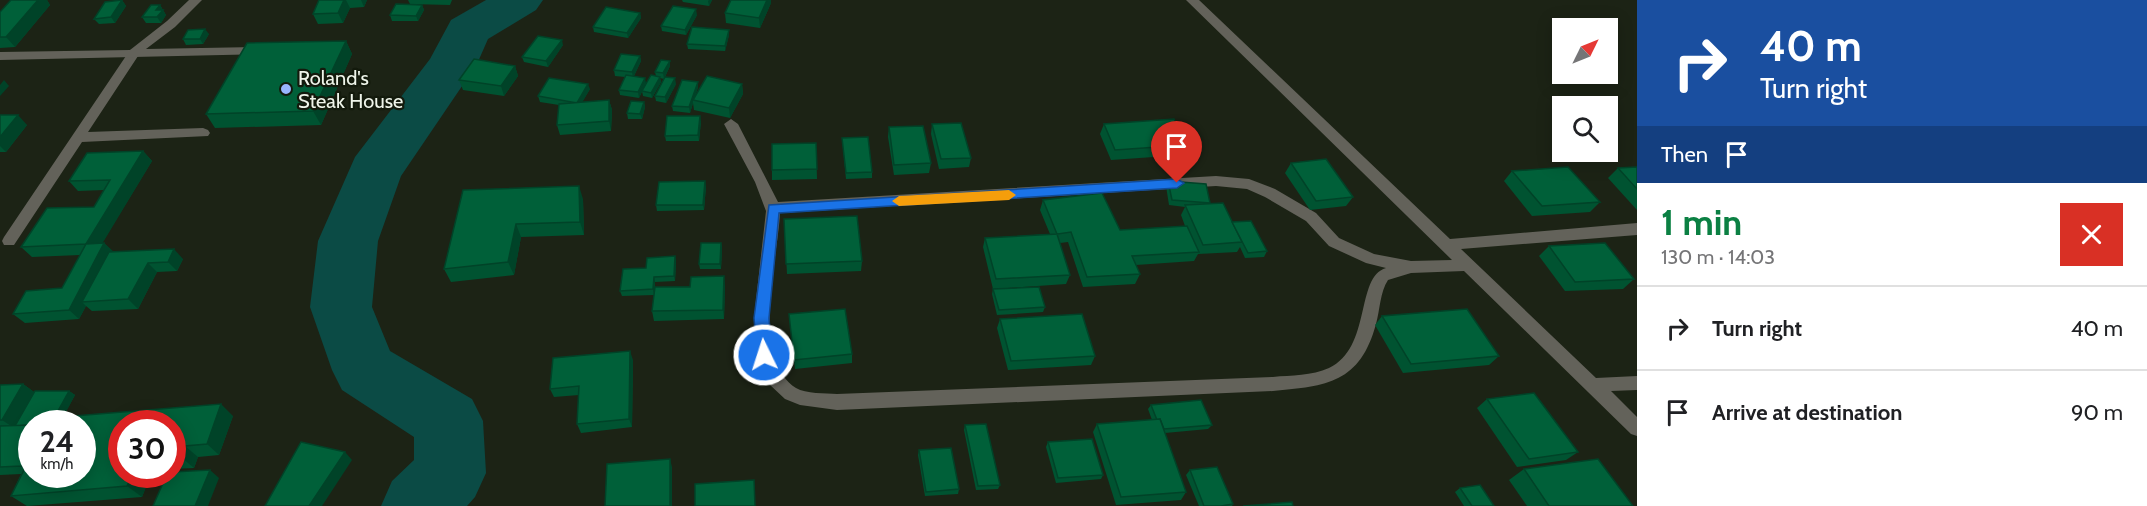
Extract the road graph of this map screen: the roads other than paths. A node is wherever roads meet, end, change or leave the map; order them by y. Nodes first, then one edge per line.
1 (196, 0) edge
2 (1192, 0) edge
3 (270, 51) edge
4 (134, 53) junction
5 (0, 56) edge
6 (731, 124) edge
7 (203, 133) dead end
8 (78, 137) junction
9 (773, 208) junction
10 (1637, 229) edge
11 (9, 241) dead end
12 (1446, 245) junction
13 (1467, 265) junction
14 (1412, 267) junction
15 (1637, 383) edge
16 (1592, 385) junction
17 (1637, 428) edge

1 - 4 street
2 - 12 street
3 - 4 street
4 - 5 street
4 - 8 street
6 - 9 street
7 - 8 street
8 - 11 street
9 - 14 street
9 - 14 street
10 - 12 street
12 - 13 street
13 - 14 street
13 - 16 street
15 - 16 street
16 - 17 street

